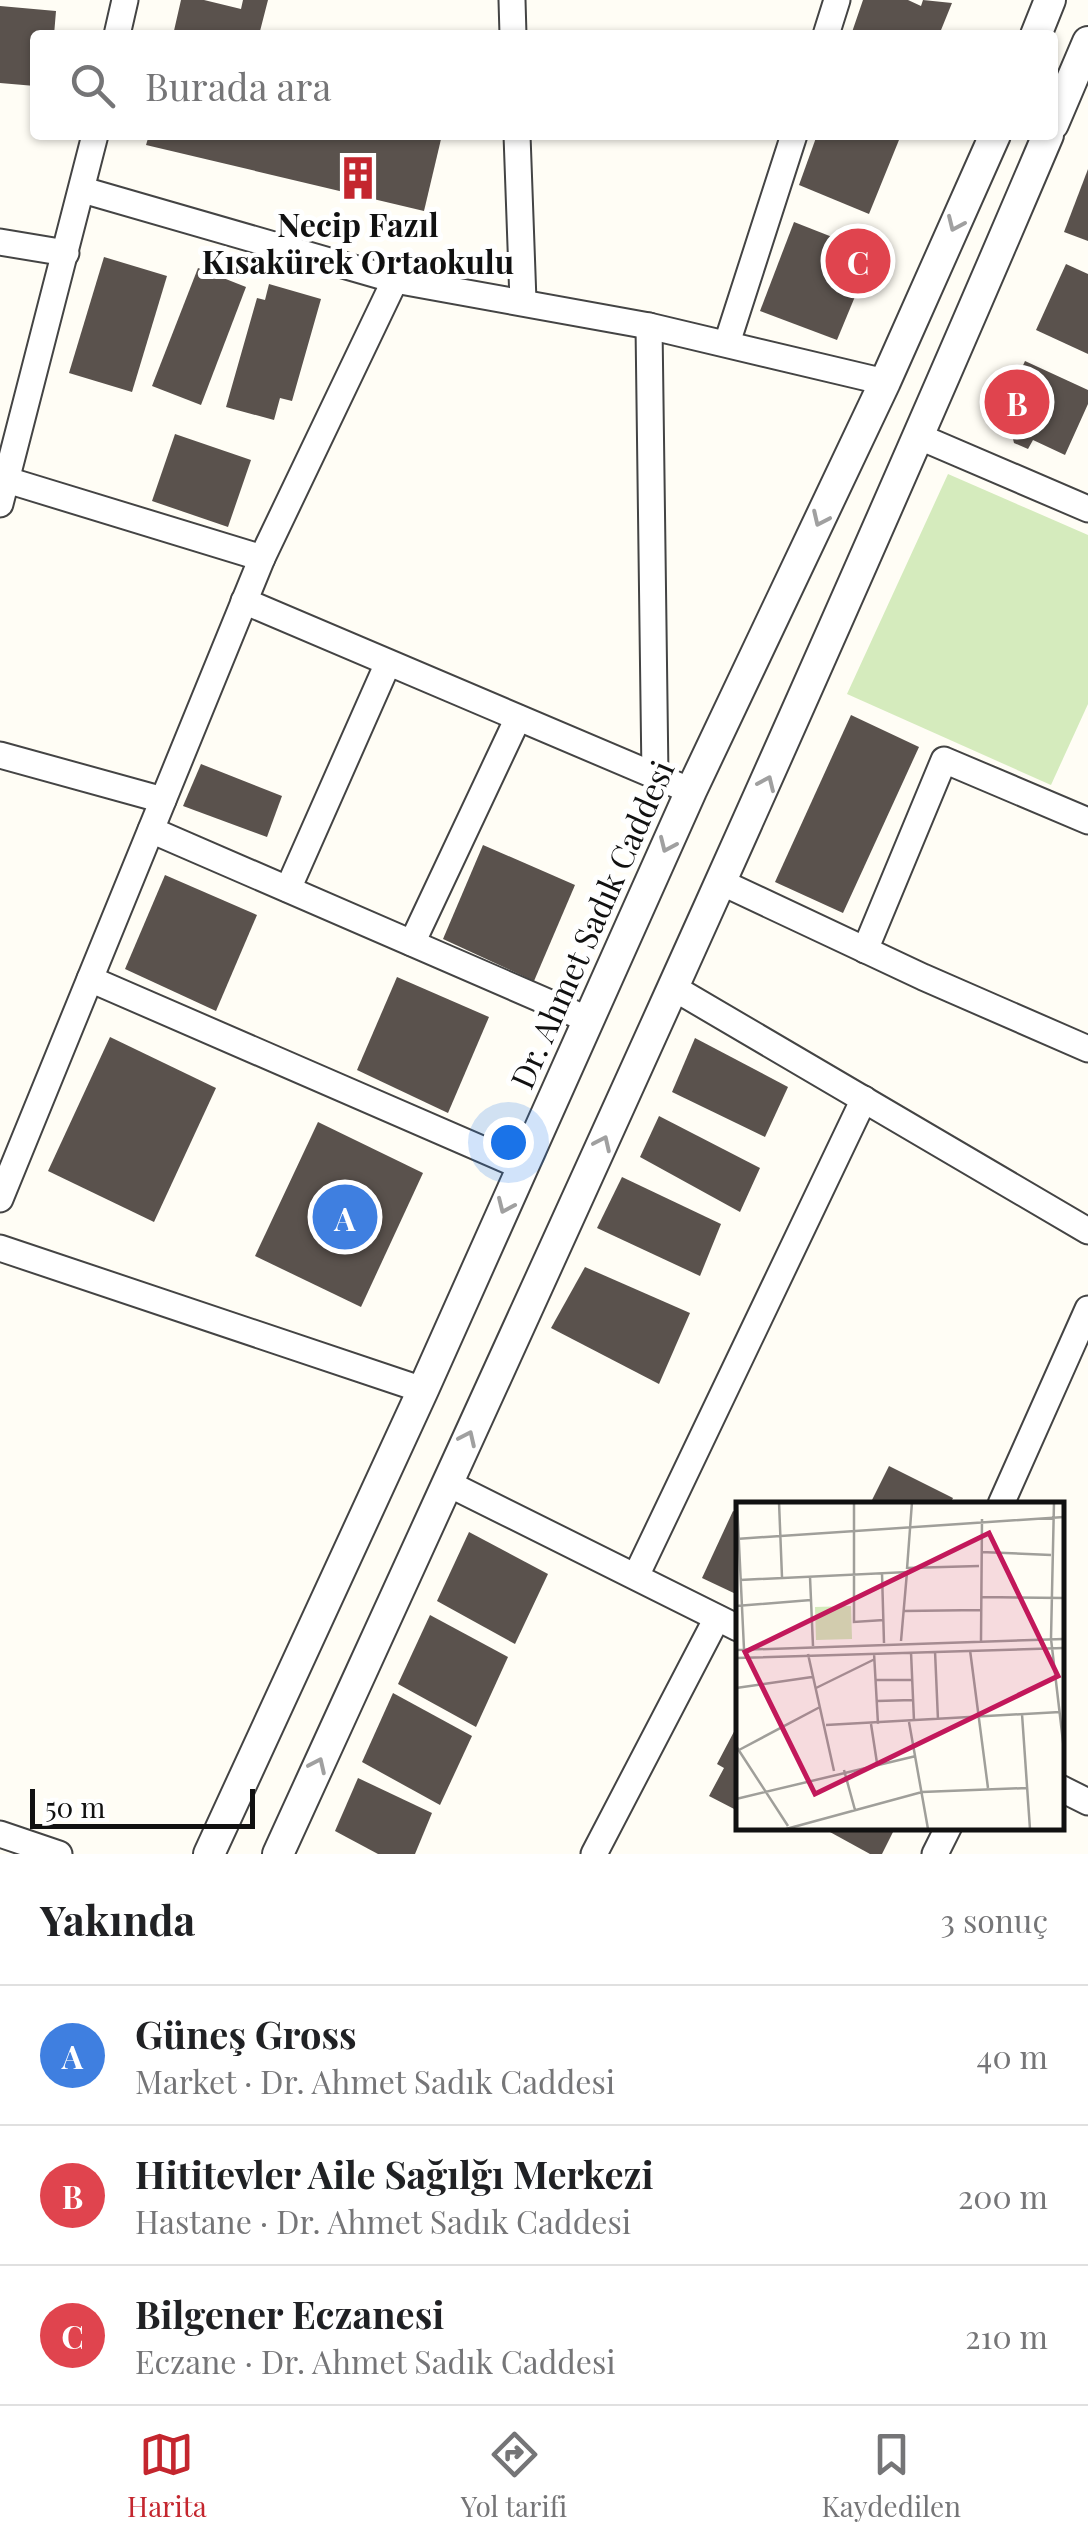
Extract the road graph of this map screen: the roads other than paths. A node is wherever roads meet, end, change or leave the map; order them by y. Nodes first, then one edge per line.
1 (125, 0) edge
2 (512, 0) edge
3 (837, 0) edge
4 (1050, 0) edge
5 (118, 30) edge
6 (513, 30) edge
7 (828, 30) edge
8 (1038, 30) edge
9 (1088, 42) edge
10 (1058, 112) edge
11 (94, 140) edge
12 (517, 140) edge
13 (792, 140) edge
14 (993, 140) edge
15 (1046, 140) edge
16 (83, 190) junction
17 (0, 242) edge
18 (66, 253) junction
19 (395, 280) junction
20 (523, 301) junction
21 (649, 326) junction
22 (727, 343) junction
23 (884, 382) junction
24 (920, 437) junction
25 (4, 492) edge
26 (1088, 509) edge
27 (262, 558) junction
28 (244, 601) junction
29 (388, 662) junction
30 (518, 718) junction
31 (0, 755) edge
32 (654, 776) junction
33 (691, 791) junction
34 (164, 800) junction
35 (1088, 821) edge
36 (151, 830) junction
37 (723, 883) junction
38 (288, 889) junction
39 (412, 943) junction
40 (865, 950) junction
41 (90, 979) junction
42 (674, 988) junction
43 (588, 1020) junction
44 (1088, 1050) edge
45 (864, 1099) junction
46 (523, 1167) junction
47 (0, 1199) edge
48 (1088, 1232) edge
49 (0, 1248) edge
50 (1088, 1310) edge
51 (422, 1390) junction
52 (447, 1484) junction
53 (1002, 1502) edge
54 (636, 1576) junction
55 (728, 1623) edge
56 (1063, 1790) edge
57 (1088, 1802) edge
58 (948, 1829) edge
59 (0, 1834) edge
60 (59, 1854) edge
61 (209, 1854) edge
62 (278, 1854) edge
63 (594, 1854) edge
64 (935, 1854) edge

1 - 5 street
2 - 6 street
3 - 7 street
4 - 8 street
9 - 10 street
11 - 16 street
12 - 20 street
13 - 22 street
14 -> 23 street, Dr. Ahmet Sadık Caddesi
15 - 24 street
16 - 18 street
16 - 19 street
17 - 18 street
18 - 25 street
19 - 20 street
19 - 27 street
20 - 21 street
21 - 22 street
21 - 32 street
22 - 23 street
23 -> 33 street, Dr. Ahmet Sadık Caddesi
24 - 26 street
37 -> 24 street
25 - 27 street
27 - 28 street
28 - 29 street
28 - 34 street
29 - 30 street
29 - 38 street
30 - 32 street
30 - 39 street
31 - 34 street
32 - 33 street
33 -> 43 street, Dr. Ahmet Sadık Caddesi
34 - 36 street
35 - 40 street
36 - 38 street
36 - 41 street
37 - 40 street
37 - 42 street
38 - 39 street
39 - 43 street
40 - 44 street
41 - 46 street
41 - 47 street
42 - 45 street
52 -> 42 street
43 - 46 street, Dr. Ahmet Sadık Caddesi
45 - 48 street
45 - 54 street
46 -> 51 street, Dr. Ahmet Sadık Caddesi
49 - 51 street
50 - 53 street
51 - 61 street, Dr. Ahmet Sadık Caddesi
52 - 54 street
62 -> 52 street
54 - 55 street
55 - 63 street
56 - 57 street
58 - 64 street
59 - 60 street

